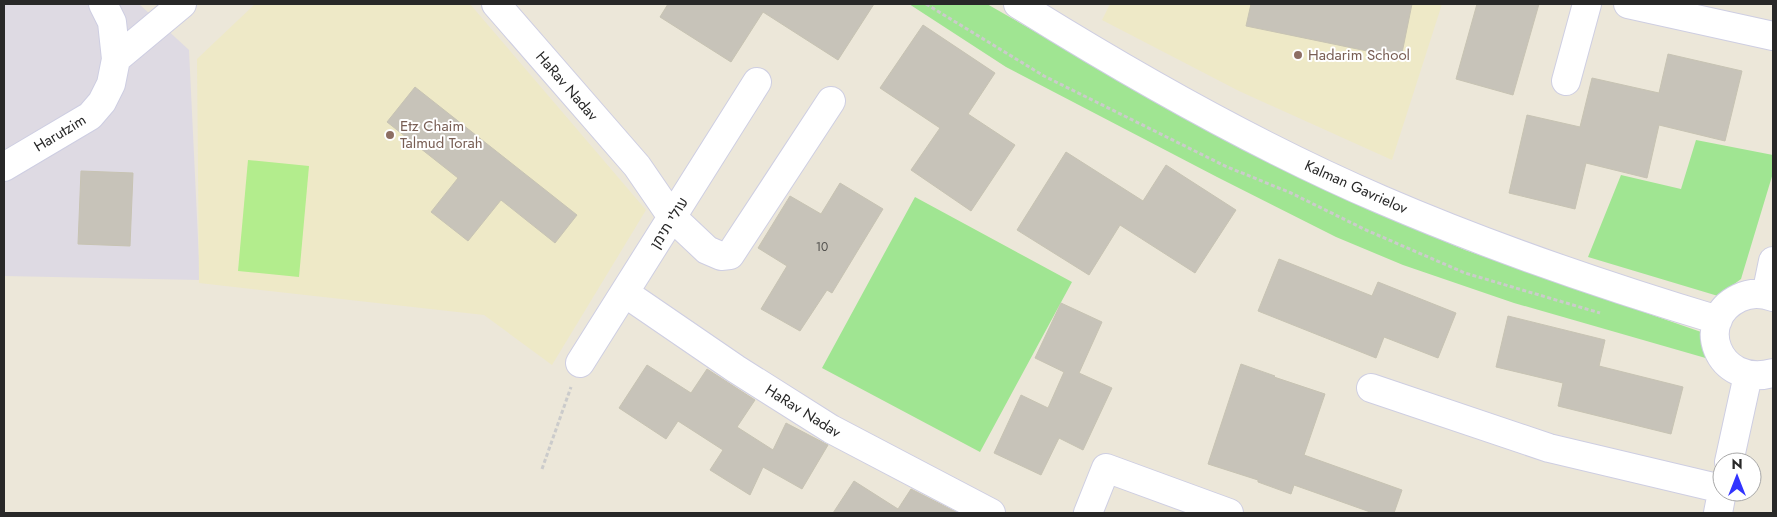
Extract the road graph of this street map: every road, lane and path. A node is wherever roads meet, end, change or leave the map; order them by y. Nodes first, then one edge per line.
1 (103, 4) edge
2 (182, 4) edge
3 (496, 4) edge
4 (1018, 4) edge
5 (1587, 4) edge
6 (1628, 4) edge
7 (1773, 36) edge
8 (116, 59) junction
9 (1566, 81) dead end
10 (757, 82) dead end
11 (831, 101) dead end
12 (4, 167) edge
13 (672, 217) junction
14 (1773, 261) edge
15 (624, 293) junction
16 (1770, 296) edge
17 (1718, 320) junction
18 (580, 363) joint
19 (1760, 374) edge
20 (1371, 388) dead end
21 (1733, 452) edge
22 (542, 469) dead end
23 (1712, 488) edge
24 (991, 513) edge
25 (1088, 513) edge
26 (1229, 513) edge

1 - 8 street, Harutzim
2 - 8 street
3 - 13 street, HaRav Nadav
4 - 17 street, Kalman Gavrielov
5 - 9 street
6 - 7 street
8 - 12 street, Harutzim
10 - 13 street, עולי תימן
11 - 13 street, HaRav Nadav
13 - 15 street, עולי תימן
14 - 16 street
15 - 18 street, עולי תימן
15 - 24 street, HaRav Nadav
16 - 17 street
17 - 19 street
18 - 22 path
19 - 21 street
20 - 23 street
25 - 26 street

